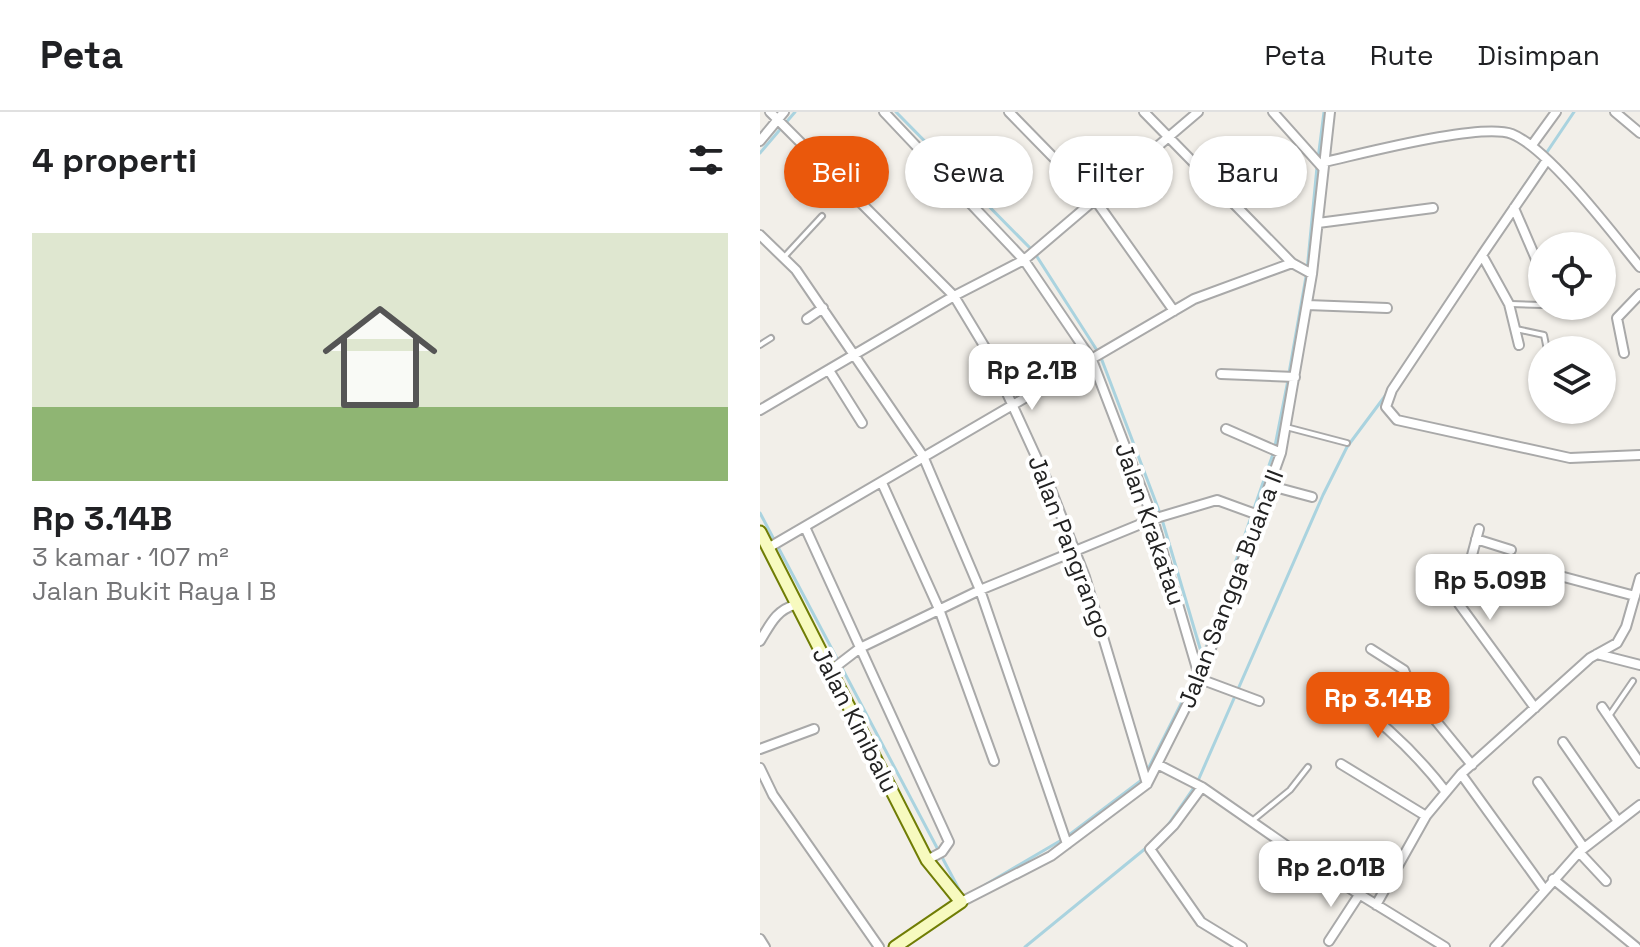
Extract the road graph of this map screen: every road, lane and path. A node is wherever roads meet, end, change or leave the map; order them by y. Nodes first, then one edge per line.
1 (770, 112) edge
2 (884, 112) edge
3 (1009, 112) edge
4 (1144, 112) edge
5 (1198, 112) edge
6 (1273, 112) edge
7 (1330, 112) edge
8 (1556, 112) edge
9 (1615, 112) edge
10 (781, 115) edge
11 (1640, 133) edge
12 (1169, 136) joint
13 (1173, 140) edge
14 (760, 141) edge
15 (1533, 146) junction
16 (1049, 153) edge
17 (1546, 159) junction
18 (1324, 165) junction
19 (1087, 208) edge
20 (1101, 208) edge
21 (1433, 208) dead end
22 (1514, 208) junction
23 (822, 216) dead end
24 (1318, 223) junction
25 (760, 235) edge
26 (1528, 240) edge
27 (1482, 255) junction
28 (785, 256) junction
29 (1024, 260) junction
30 (1292, 263) junction
31 (1640, 267) edge
32 (1312, 274) junction
33 (1640, 294) edge
34 (954, 296) junction
35 (1509, 304) junction
36 (1307, 305) junction
37 (1528, 305) edge
38 (823, 308) junction
39 (1387, 308) dead end
40 (1174, 311) junction
41 (807, 319) dead end
42 (1516, 329) junction
43 (1544, 336) edge
44 (771, 338) dead end
45 (760, 345) edge
46 (1519, 345) dead end
47 (1624, 353) dead end
48 (857, 355) junction
49 (1092, 360) junction
50 (830, 372) junction
51 (1221, 374) dead end
52 (1295, 377) junction
53 (1013, 404) junction
54 (760, 410) edge
55 (862, 423) dead end
56 (1286, 427) junction
57 (1226, 429) dead end
58 (1347, 443) dead end
59 (1281, 453) junction
60 (1640, 455) edge
61 (923, 456) junction
62 (882, 483) junction
63 (1271, 486) junction
64 (1312, 497) dead end
65 (1261, 516) junction
66 (1153, 519) junction
67 (805, 527) junction
68 (1479, 529) dead end
69 (1476, 539) junction
70 (763, 542) edge
71 (1074, 549) junction
72 (1511, 550) dead end
73 (1519, 565) dead end
74 (1640, 578) edge
75 (980, 590) junction
76 (1635, 596) junction
77 (795, 605) junction
78 (939, 609) junction
79 (760, 641) edge
80 (860, 648) junction
81 (1371, 649) dead end
82 (1596, 654) junction
83 (1640, 665) edge
84 (830, 671) junction
85 (1320, 678) dead end
86 (1200, 679) junction
87 (1633, 681) dead end
88 (1259, 701) dead end
89 (1602, 707) dead end
90 (1535, 708) junction
91 (1608, 716) junction
92 (814, 729) dead end
93 (1563, 742) dead end
94 (760, 749) edge
95 (994, 761) dead end
96 (1640, 763) edge
97 (1341, 764) dead end
98 (1159, 765) junction
99 (1472, 765) junction
100 (1308, 767) dead end
101 (760, 768) edge
102 (1461, 774) junction
103 (1538, 782) dead end
104 (1147, 784) junction
105 (1200, 786) junction
106 (1446, 792) junction
107 (1640, 805) edge
108 (1426, 816) junction
109 (1617, 820) junction
110 (1252, 821) junction
111 (1067, 844) junction
112 (1582, 850) junction
113 (927, 860) junction
114 (1553, 879) junction
115 (1606, 881) dead end
116 (1544, 889) junction
117 (1359, 895) junction
118 (961, 902) junction
119 (1376, 905) junction
120 (760, 939) edge
121 (1329, 941) dead end
122 (1430, 943) edge
123 (1228, 944) edge
124 (765, 947) edge
125 (879, 947) edge
126 (895, 947) edge
127 (1242, 947) edge
128 (1445, 947) edge
129 (1495, 947) edge
130 (1636, 947) edge

1 - 10 street, Jalan Pangrango
2 - 29 street, Jalan Krakatau
3 - 16 street
4 - 12 street
5 - 12 street
6 - 18 street
7 - 18 street, Jalan Sangga Buana II
8 - 15 street
9 - 11 street
10 - 14 street
10 - 34 street, Jalan Pangrango
13 - 30 street
15 - 17 street
15 - 18 street
17 - 22 street
17 - 31 street
18 - 24 street, Jalan Sangga Buana II
19 - 29 street
20 - 40 street
21 - 24 street
22 - 26 street
22 - 27 street
23 - 28 lane
24 - 32 street, Jalan Sangga Buana II
25 - 28 street
27 - 35 street
27 - 60 street
28 - 38 street
29 - 34 street
29 - 49 street, Jalan Krakatau
30 - 32 street
30 - 40 street
32 - 36 street, Jalan Sangga Buana II
33 - 47 street
34 - 48 street
34 - 53 street, Jalan Pangrango
35 - 37 lane
35 - 42 street
36 - 39 street
36 - 52 street, Jalan Sangga Buana II
38 - 41 street
38 - 48 street
40 - 49 street
42 - 43 lane
42 - 46 street
44 - 45 lane
48 - 50 street
48 - 61 street
49 - 53 street
49 - 66 street, Jalan Krakatau
50 - 54 street
50 - 55 street
51 - 52 street
52 - 56 street, Jalan Sangga Buana II
53 - 61 street
53 - 71 street, Jalan Pangrango
56 - 58 lane
56 - 59 street, Jalan Sangga Buana II
57 - 59 street
59 - 63 street, Jalan Sangga Buana II
61 - 62 street
61 - 75 street
62 - 67 street
62 - 78 street
63 - 64 street
63 - 65 street, Jalan Sangga Buana II
65 - 66 street
65 - 86 street, Jalan Sangga Buana II
66 - 71 street
66 - 86 street, Jalan Krakatau
67 - 70 street
67 - 80 street
68 - 69 street
69 - 72 street
69 - 90 street
70 - 77 street, Jalan Kinibalu
71 - 75 street
71 - 104 street, Jalan Pangrango
73 - 76 street
74 - 76 street
75 - 78 street
75 - 111 street
76 - 82 street
77 - 79 street
77 - 84 street, Jalan Kinibalu
78 - 80 street
78 - 95 street
80 - 84 street
80 - 113 street
81 - 99 street
82 - 83 street
82 - 90 street
84 - 113 street, Jalan Kinibalu
85 - 106 street
86 - 88 street
86 - 98 street, Jalan Sangga Buana II
87 - 91 lane
89 - 91 street
90 - 99 street
91 - 96 street
92 - 94 street
93 - 109 street
97 - 108 street
98 - 104 street, Jalan Sangga Buana II
98 - 105 street
99 - 102 street
100 - 110 lane
101 - 125 street
102 - 106 street
102 - 116 street
103 - 112 street
104 - 111 street, Jalan Sangga Buana II
105 - 110 street
105 - 123 street
106 - 108 street
107 - 109 street
108 - 119 street
109 - 112 street
110 - 117 street
111 - 118 street, Jalan Sangga Buana II
112 - 114 street
112 - 115 street
113 - 118 street, Jalan Kinibalu
114 - 116 street
114 - 130 street
116 - 129 street
117 - 119 street
117 - 121 street
118 - 126 street
119 - 122 street
120 - 124 street
122 - 128 street
123 - 127 street

